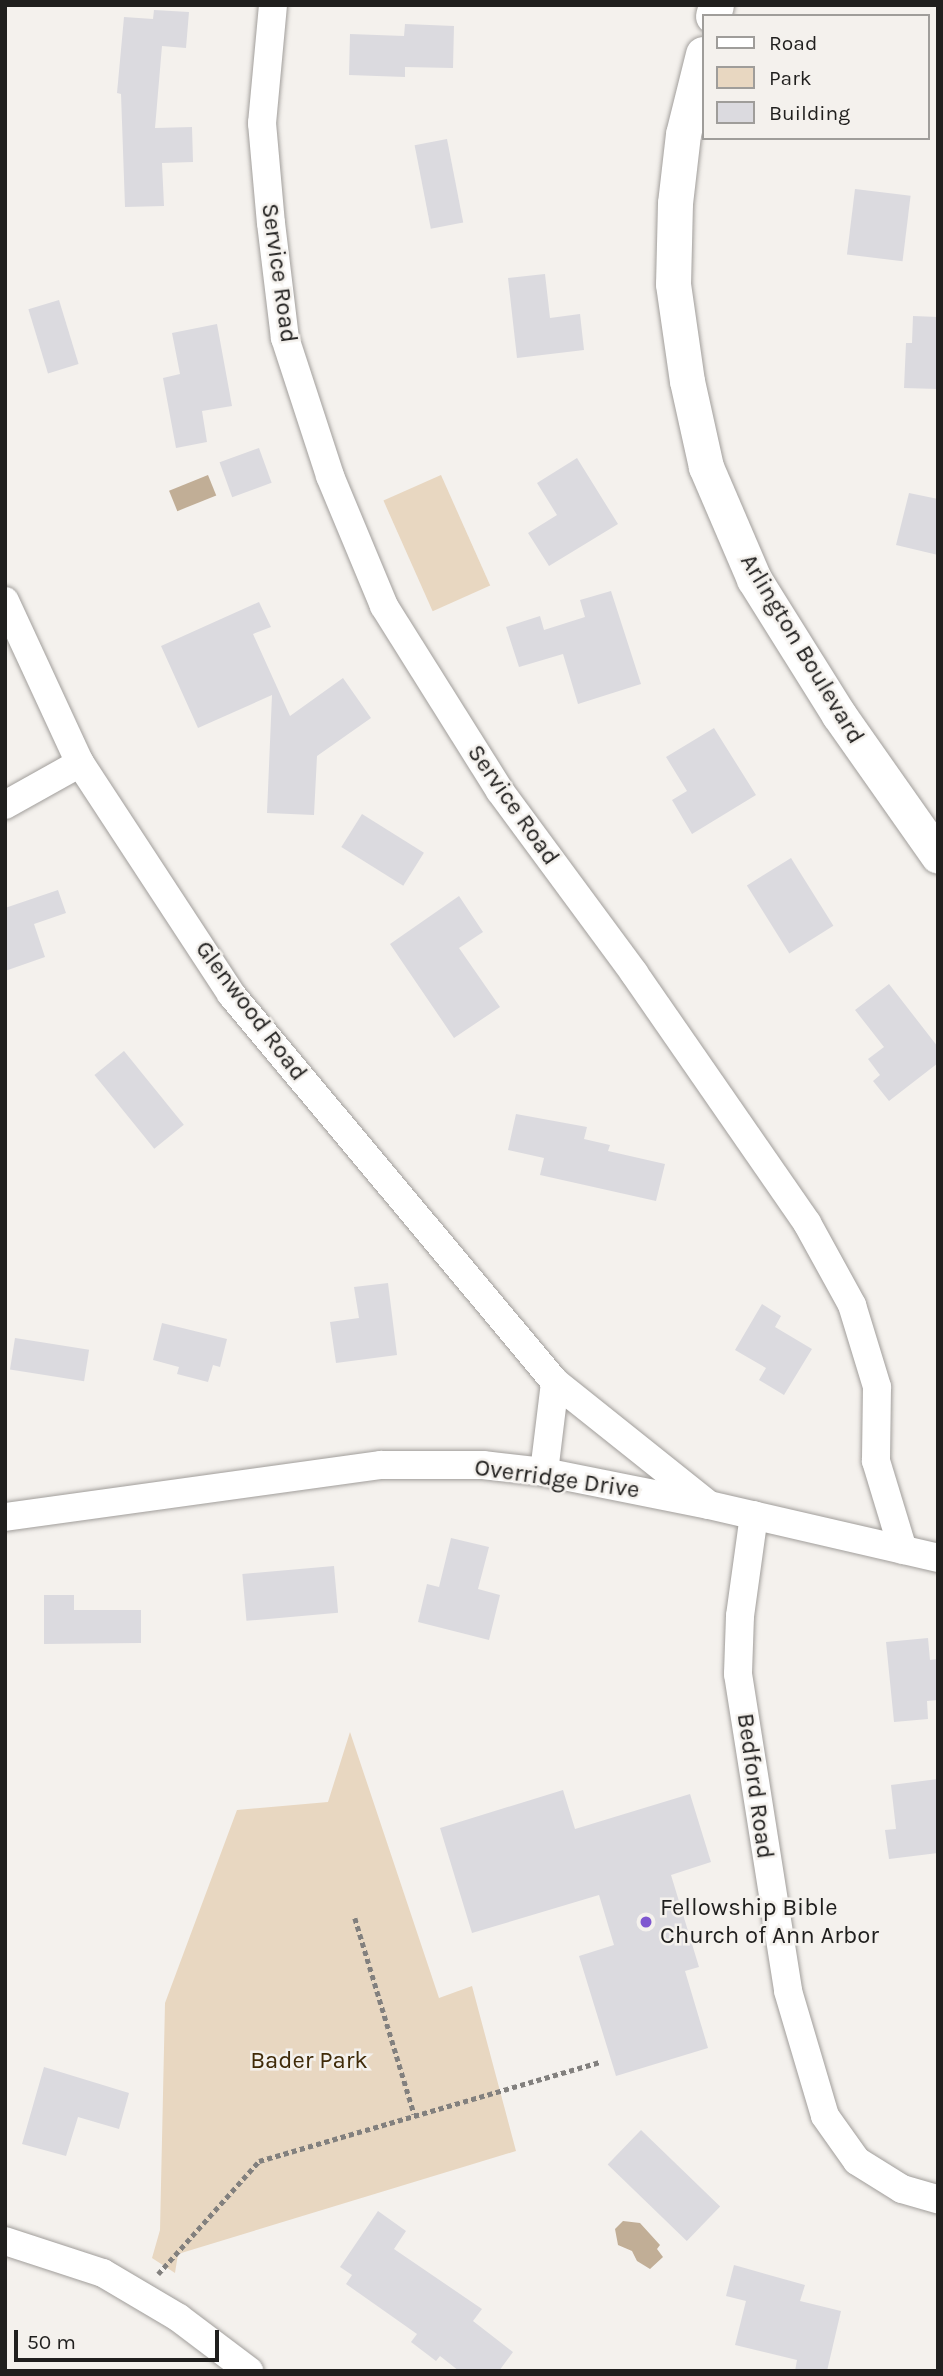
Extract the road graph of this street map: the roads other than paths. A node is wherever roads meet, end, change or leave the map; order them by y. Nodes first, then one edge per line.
1 (273, 5) edge
2 (702, 58) edge
3 (5, 601) edge
4 (80, 763) junction
5 (5, 805) edge
6 (938, 856) edge
7 (555, 1382) junction
8 (544, 1472) junction
9 (709, 1504) junction
10 (754, 1515) junction
11 (5, 1517) edge
12 (903, 1550) junction
13 (938, 1558) edge
14 (938, 2199) edge
15 (5, 2241) edge
16 (249, 2371) edge

1 - 12 street, Service Road
2 - 6 street, Arlington Boulevard
3 - 4 street, Glenwood Road
4 - 5 street
4 - 7 street, Glenwood Road
7 - 8 street
7 - 9 street, Glenwood Road
8 - 9 street, Overridge Drive
8 - 11 street, Overridge Drive
9 - 10 street, Overridge Drive
10 - 12 street, Overridge Drive
10 - 14 street, Bedford Road
12 - 13 street, Overridge Drive
15 - 16 street

